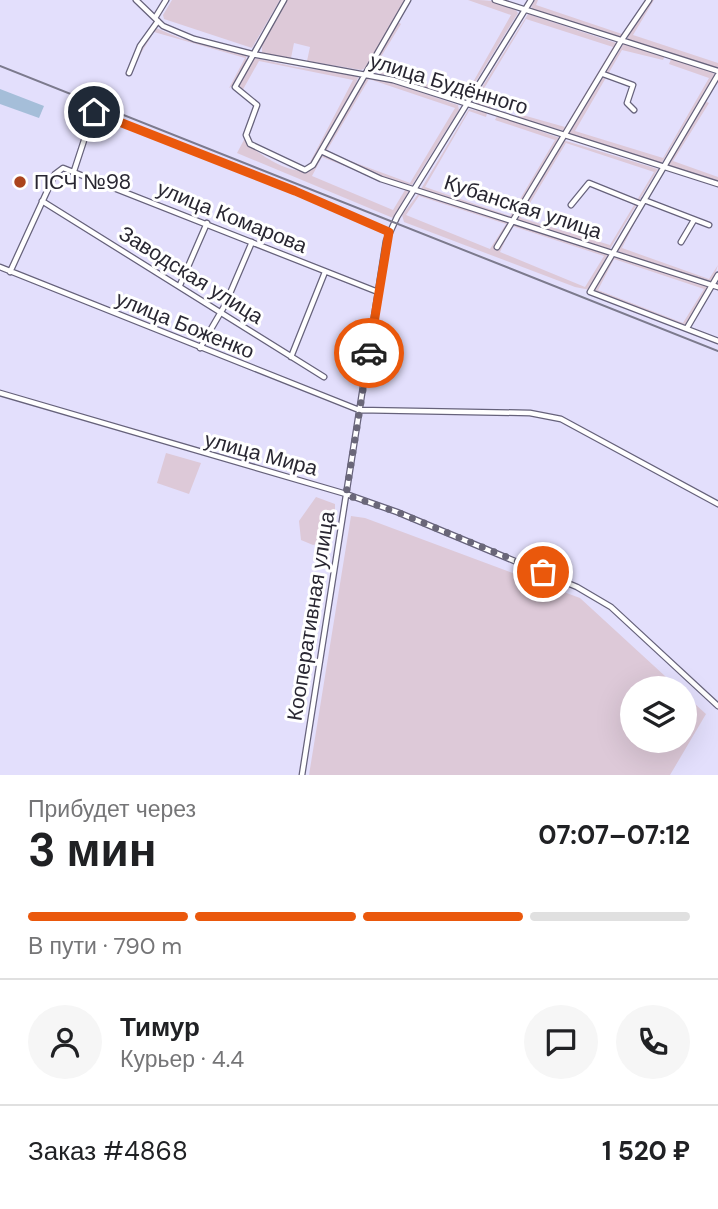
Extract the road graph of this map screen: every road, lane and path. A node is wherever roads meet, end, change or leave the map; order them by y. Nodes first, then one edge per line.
1 (136, 0) edge
2 (166, 0) edge
3 (284, 0) edge
4 (408, 0) edge
5 (495, 0) edge
6 (531, 0) edge
7 (649, 0) edge
8 (524, 10) junction
9 (156, 20) junction
10 (621, 41) junction
11 (252, 54) junction
12 (129, 73) dead end
13 (718, 73) edge
14 (363, 74) junction
15 (603, 74) junction
16 (76, 105) dead end
17 (466, 105) junction
18 (634, 110) dead end
19 (91, 120) dead end
20 (564, 136) junction
21 (321, 151) junction
22 (663, 167) junction
23 (74, 171) junction
24 (718, 184) edge
25 (415, 188) junction
26 (42, 201) junction
27 (643, 202) junction
28 (571, 205) dead end
29 (694, 220) junction
30 (513, 221) junction
31 (207, 223) junction
32 (709, 225) dead end
33 (389, 232) junction
34 (252, 242) junction
35 (681, 242) dead end
36 (498, 247) dead end
37 (611, 252) junction
38 (0, 267) edge
39 (10, 272) junction
40 (325, 272) junction
41 (718, 275) edge
42 (180, 285) junction
43 (715, 286) edge
44 (378, 292) junction
45 (219, 312) junction
46 (687, 328) junction
47 (718, 341) edge
48 (200, 348) junction
49 (291, 357) junction
50 (324, 377) dead end
51 (0, 393) edge
52 (359, 410) junction
53 (346, 495) junction
54 (718, 504) edge
55 (718, 706) edge
56 (302, 775) edge

1 - 9 street, улица Будённого
2 - 9 street
3 - 11 street
4 - 14 street
5 - 8 street
6 - 8 street, Кооперативная улица
7 - 10 street
8 - 10 street
8 - 17 street, Кооперативная улица
9 - 11 street, улица Будённого
9 - 12 street
10 - 13 street
10 - 15 street
11 - 14 street, улица Будённого
11 - 21 street
13 - 22 street
14 - 17 street, улица Будённого
14 - 21 street
15 - 18 street
15 - 20 street
16 - 33 street
17 - 20 street, улица Будённого
17 - 25 street, Кооперативная улица
19 - 23 street
20 - 22 street, улица Будённого
20 - 30 street
21 - 25 street, Кубанская улица
22 - 24 street, улица Будённого
22 - 27 street
23 - 26 street, улица Комарова
23 - 31 street, улица Комарова
25 - 30 street, Кубанская улица
25 - 33 street, Кооперативная улица
26 - 39 street
26 - 42 street, Заводская улица
27 - 28 street
27 - 29 street
27 - 37 street
29 - 32 street
29 - 35 street
30 - 36 street
30 - 37 street, Кубанская улица
31 - 34 street, улица Комарова
31 - 42 street
33 - 44 street, Кооперативная улица
34 - 40 street, улица Комарова
34 - 45 street
37 - 43 street, Кубанская улица
37 - 46 street
38 - 39 street, улица Боженко
39 - 48 street, улица Боженко
40 - 44 street, улица Комарова
40 - 49 street
41 - 43 street
42 - 45 street, Заводская улица
43 - 46 street
44 - 52 street, Кооперативная улица
45 - 48 street
45 - 49 street, Заводская улица
46 - 47 street
48 - 52 street, улица Боженко
49 - 50 street, Заводская улица
51 - 53 street, улица Мира
52 - 53 street, Кооперативная улица
52 - 54 street
53 - 55 street, улица Мира
53 - 56 street, Кооперативная улица

